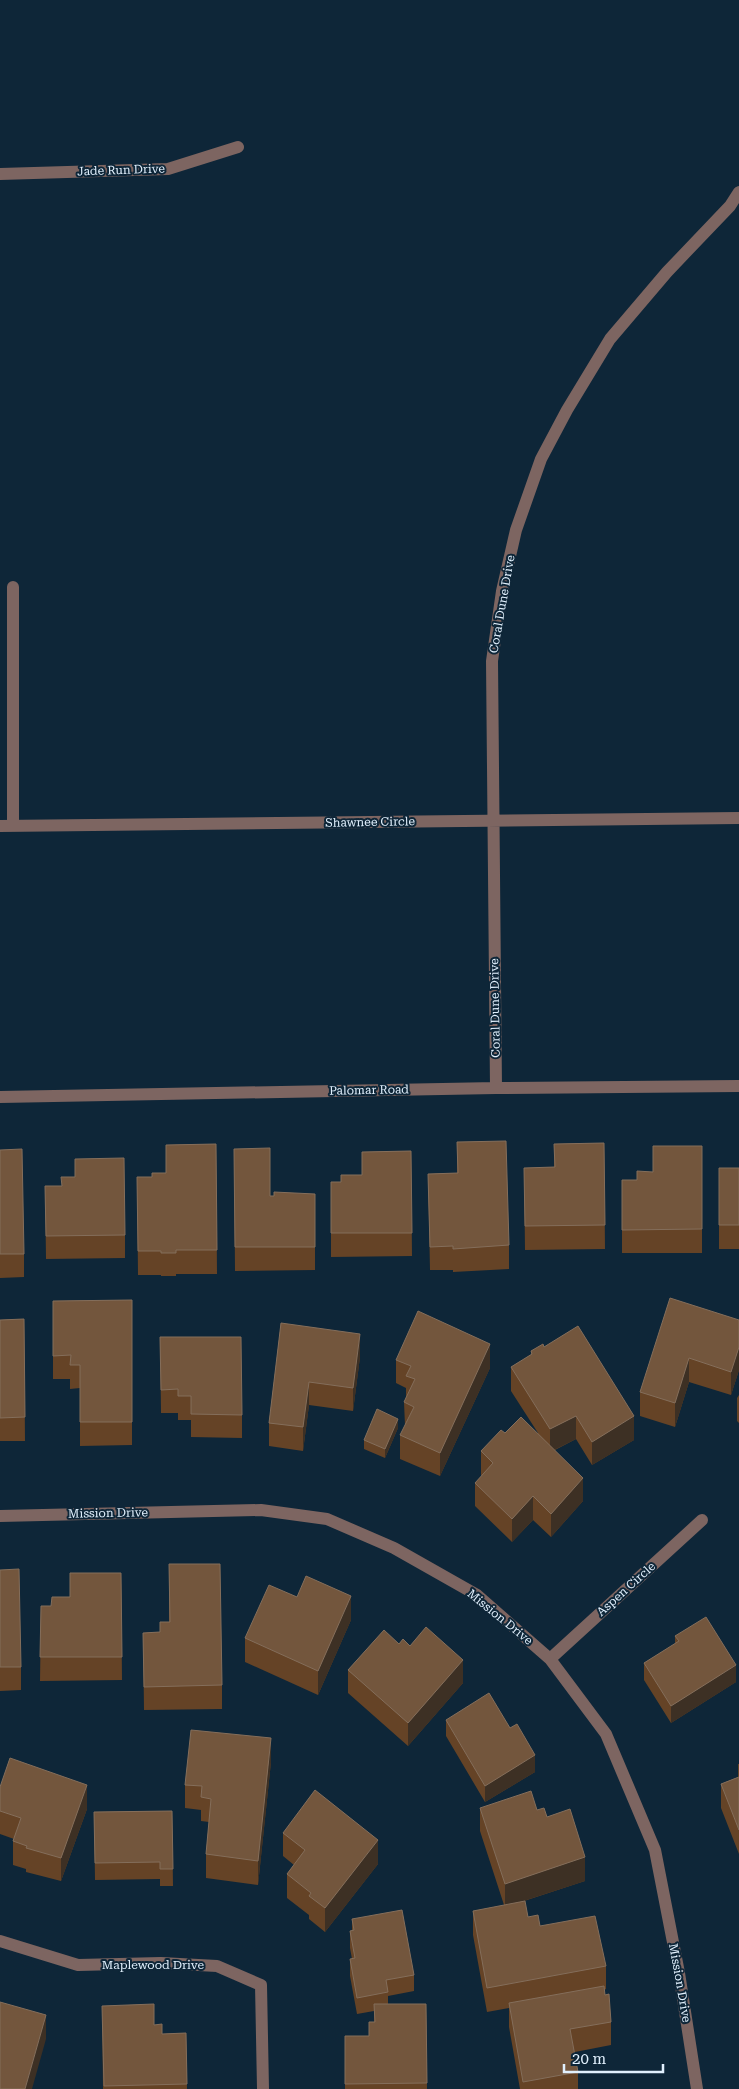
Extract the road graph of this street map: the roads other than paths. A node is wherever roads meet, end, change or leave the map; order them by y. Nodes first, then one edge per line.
1 (238, 147) dead end
2 (0, 174) edge
3 (739, 192) edge
4 (734, 209) edge
5 (13, 587) dead end
6 (739, 818) edge
7 (492, 821) junction
8 (6, 826) edge
9 (739, 1086) edge
10 (496, 1088) junction
11 (0, 1097) edge
12 (0, 1516) edge
13 (702, 1520) dead end
14 (550, 1659) junction
15 (0, 1941) edge
16 (263, 2089) edge
17 (697, 2089) edge

1 - 2 street, Jade Run Drive
3 - 4 street, Coral Dune Drive
4 - 7 street, Coral Dune Drive
5 - 8 street
6 - 7 street, Shawnee Circle
7 - 8 street, Shawnee Circle
7 - 10 street, Coral Dune Drive
9 - 10 street, Palomar Road
10 - 11 street, Palomar Road
12 - 14 street, Mission Drive
13 - 14 street, Aspen Circle
14 - 17 street, Mission Drive
15 - 16 street, Maplewood Drive

